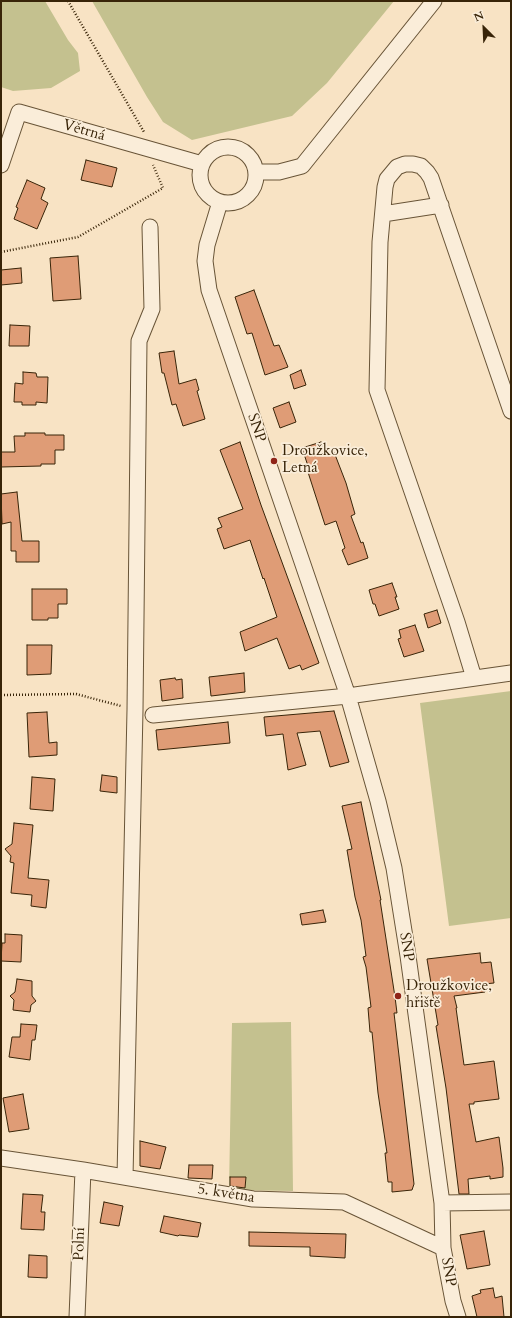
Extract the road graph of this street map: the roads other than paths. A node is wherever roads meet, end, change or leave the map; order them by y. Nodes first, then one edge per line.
1 (434, 1) edge
2 (202, 164) junction
3 (1, 165) edge
4 (256, 172) junction
5 (220, 202) junction
6 (441, 205) junction
7 (383, 214) junction
8 (150, 227) dead end
9 (511, 411) edge
10 (511, 673) edge
11 (474, 678) junction
12 (348, 696) junction
13 (153, 714) dead end
14 (1, 1158) edge
15 (83, 1170) junction
16 (124, 1177) junction
17 (511, 1202) edge
18 (442, 1203) junction
19 (443, 1248) junction
20 (77, 1317) edge
21 (458, 1317) edge

1 - 4 street
2 - 3 street, Větrná
2 - 4 street
2 - 5 street
4 - 5 street
5 - 12 street, SNP
6 - 7 street
6 - 7 street
6 - 9 street
7 - 11 street
8 - 16 street
10 - 11 street
11 - 12 street
12 - 13 street
12 - 18 street, SNP
14 - 15 street, 5. května
15 - 16 street, 5. května
15 - 20 street, Polní
16 - 19 street, 5. května
17 - 18 street
18 - 19 street, SNP
19 - 21 street, SNP

